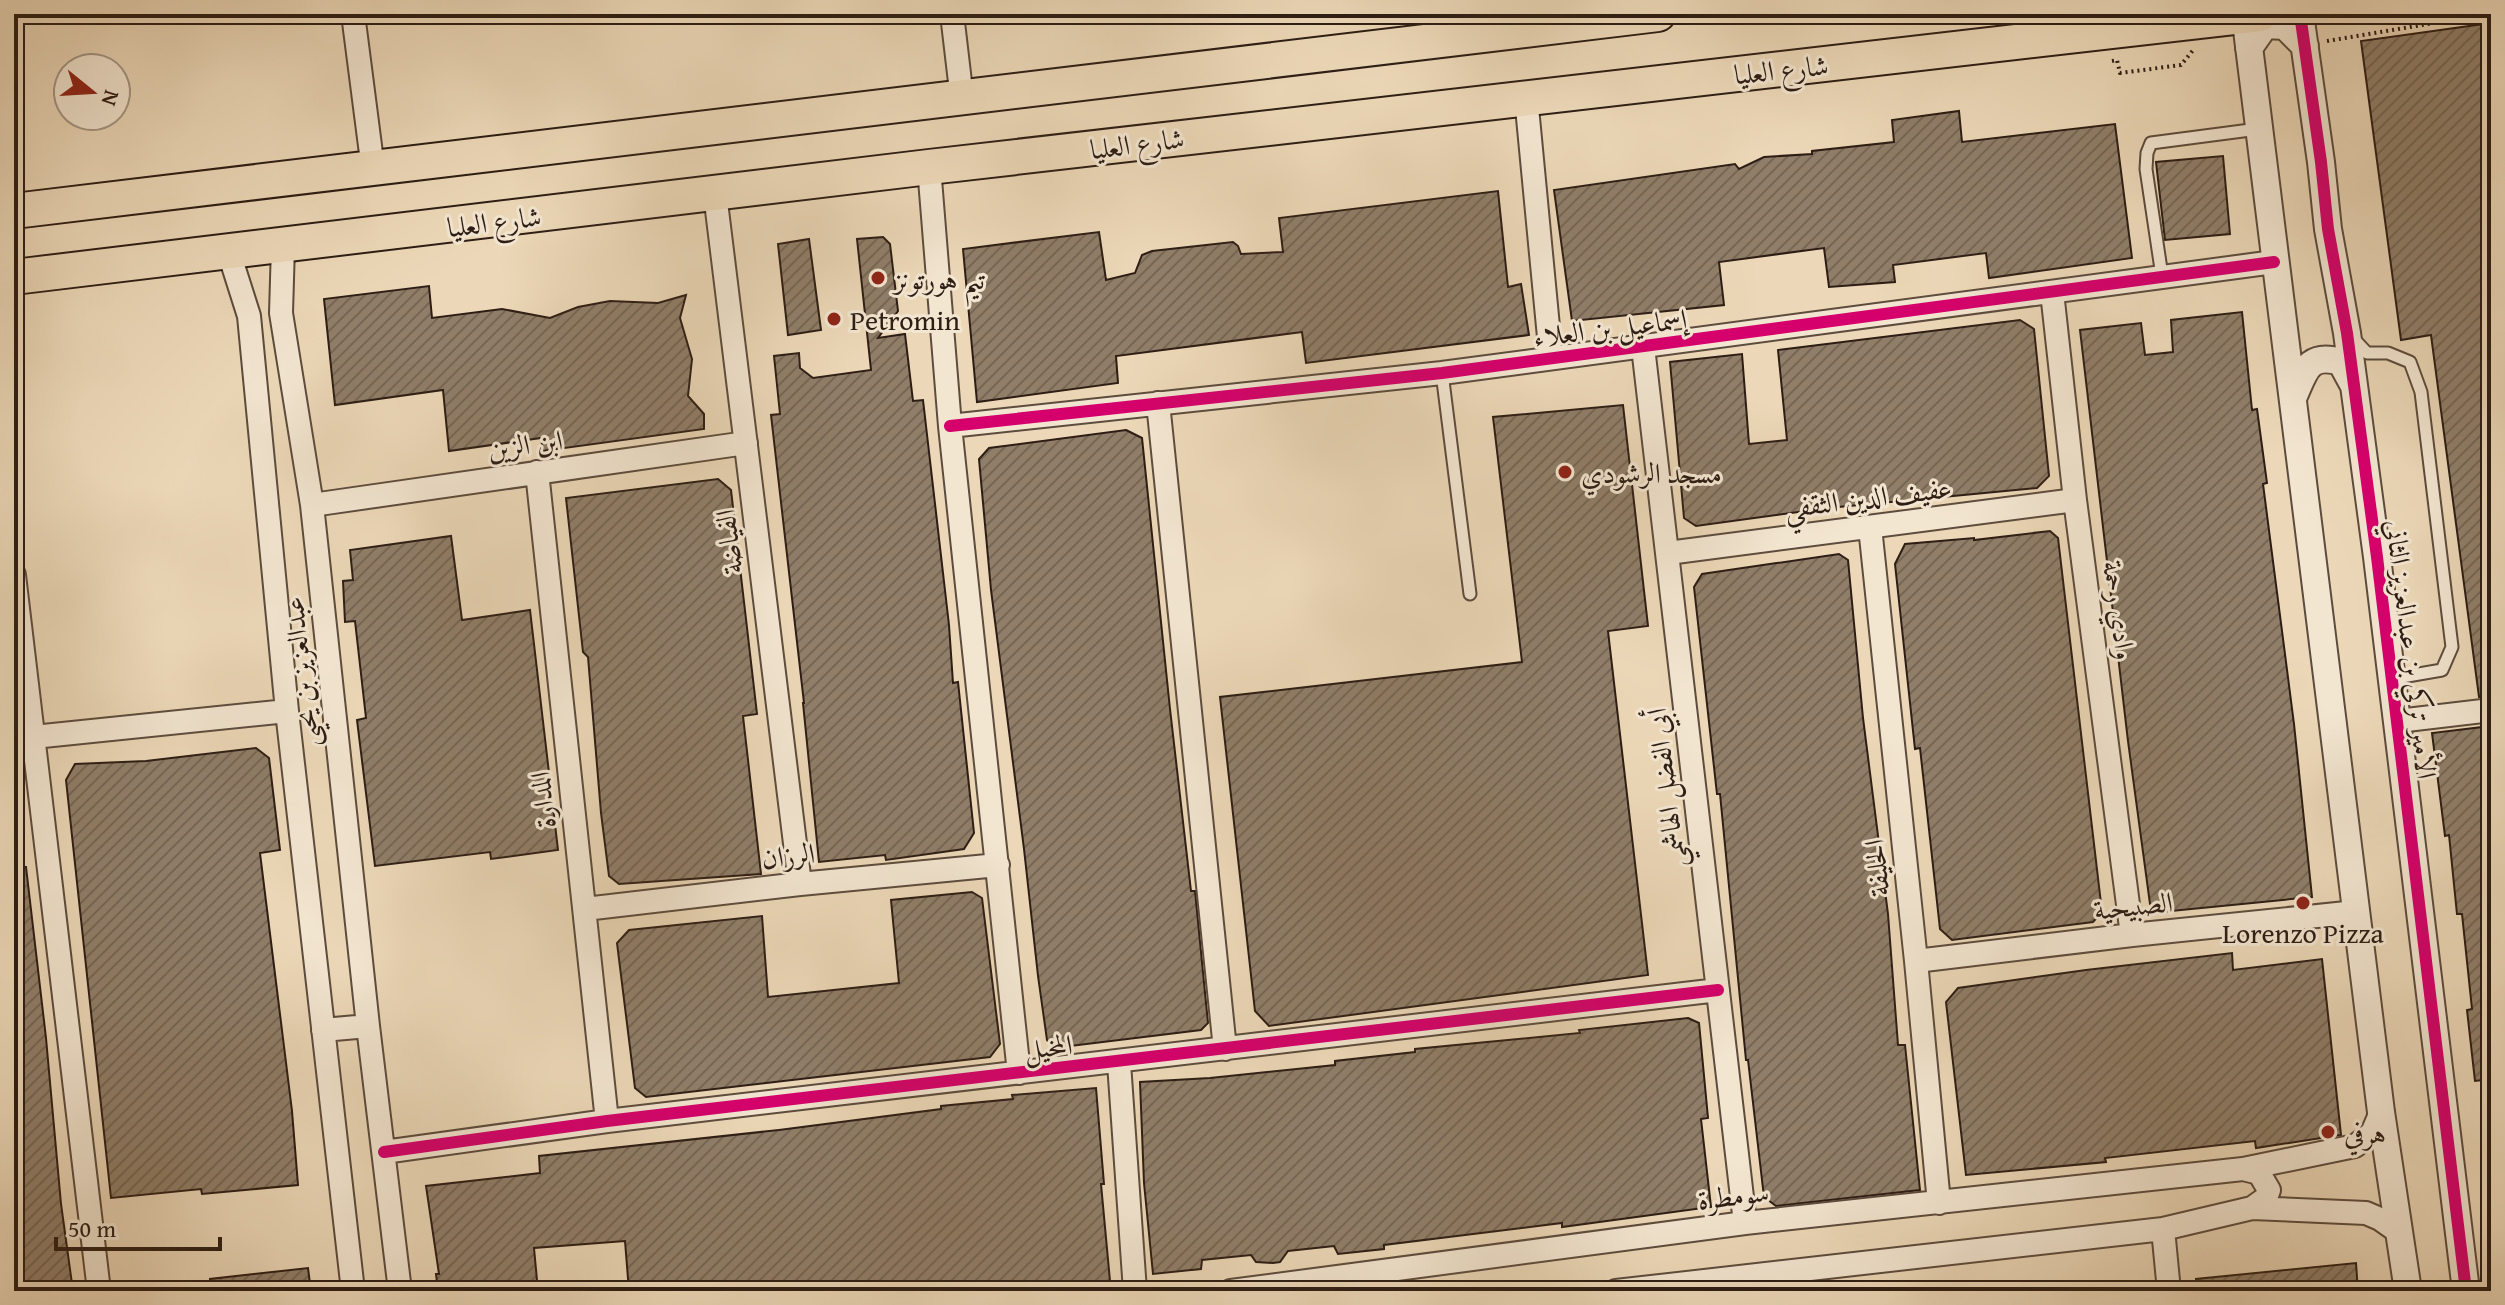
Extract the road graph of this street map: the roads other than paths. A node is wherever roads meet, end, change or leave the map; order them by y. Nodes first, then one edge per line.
1 (353, 14) edge
2 (952, 14) edge
3 (1658, 14) edge
4 (2300, 14) edge
5 (2250, 23) edge
6 (2310, 44) junction
7 (1526, 97) junction
8 (962, 99) junction
9 (2258, 129) junction
10 (929, 167) junction
11 (373, 169) junction
12 (715, 194) junction
13 (14, 211) edge
14 (283, 246) junction
15 (229, 253) junction
16 (2274, 262) junction
17 (2162, 276) junction
18 (14, 277) edge
19 (2052, 292) junction
20 (281, 313) junction
21 (249, 316) junction
22 (2347, 333) junction
23 (1643, 347) junction
24 (1551, 358) junction
25 (1442, 373) junction
26 (2354, 387) junction
27 (2292, 400) junction
28 (1158, 403) junction
29 (950, 426) junction
30 (746, 443) junction
31 (537, 472) junction
32 (2075, 500) junction
33 (312, 505) junction
34 (1870, 527) junction
35 (1668, 553) junction
36 (14, 575) edge
37 (1470, 594) dead end
38 (2390, 679) junction
39 (2491, 710) edge
40 (287, 711) junction
41 (2398, 721) junction
42 (24, 737) edge
43 (998, 865) junction
44 (800, 884) junction
45 (585, 909) junction
46 (2356, 912) junction
47 (2132, 935) junction
48 (1916, 961) junction
49 (1718, 990) junction
50 (368, 1026) junction
51 (323, 1030) junction
52 (1225, 1049) junction
53 (1119, 1063) junction
54 (1019, 1073) junction
55 (2381, 1112) junction
56 (607, 1121) junction
57 (384, 1152) junction
58 (2243, 1169) junction
59 (1939, 1203) junction
60 (2252, 1208) junction
61 (1745, 1223) junction
62 (2163, 1229) junction
63 (2400, 1233) junction
64 (99, 1291) edge
65 (353, 1291) edge
66 (400, 1291) edge
67 (1135, 1291) edge
68 (1231, 1291) edge
69 (1616, 1291) edge
70 (2169, 1291) edge
71 (2408, 1291) edge
72 (2466, 1291) edge

1 - 11 street
2 - 8 street
3 - 8 main road
4 - 6 street, الأمير تركي بن عبدالعزيز الثاني
5 - 6 street
5 - 7 main road, شارع العليا
5 - 9 street
6 - 22 street, الأمير تركي بن عبدالعزيز الثاني
7 - 10 main road, شارع العليا
7 - 24 street
8 - 11 main road
9 - 16 street
9 - 17 lane
10 - 12 main road, شارع العليا
10 - 29 street
11 - 13 main road
12 - 14 main road, شارع العليا
12 - 30 street, الفياضة
14 - 15 main road, شارع العليا
14 - 20 street, عبدالعزيز بن يحيى
15 - 18 main road, شارع العليا
15 - 21 street, عبدالعزيز بن يحيى
16 - 17 street, إسماعيل بن العلاء
16 - 27 street
17 - 19 street, إسماعيل بن العلاء
19 - 23 street, إسماعيل بن العلاء
19 - 32 street, وادي رحمة
20 - 21 street
20 - 33 street, عبدالعزيز بن يحيى
21 - 40 street, عبدالعزيز بن يحيى
22 - 26 street, الأمير تركي بن عبدالعزيز الثاني
22 - 38 lane
23 - 24 street, إسماعيل بن العلاء
23 - 35 street, أبي الفضل الهاشمي
24 - 25 street, إسماعيل بن العلاء
25 - 28 street, إسماعيل بن العلاء
25 - 37 lane
26 - 27 street
26 - 38 street, الأمير تركي بن عبدالعزيز الثاني
27 - 46 street
28 - 29 street, إسماعيل بن العلاء
28 - 52 street
29 - 43 street
30 - 31 street, ابن الزين
30 - 44 street, الفياضة
31 - 33 street, ابن الزين
31 - 45 street, المدارة
32 - 34 street, عفيف الدين الثقفي
32 - 47 street, وادي رحمة
33 - 50 street, عبدالعزيز بن يحيى
34 - 35 street, عفيف الدين الثقفي
34 - 48 street, الحليفة
35 - 49 street, أبي الفضل الهاشمي
36 - 42 street
38 - 41 street, الأمير تركي بن عبدالعزيز الثاني
39 - 41 street
40 - 42 street
40 - 51 street, عبدالعزيز بن يحيى
41 - 72 street, الأمير تركي بن عبدالعزيز الثاني
42 - 64 street
43 - 44 street, الرزان
43 - 54 street
44 - 45 street, الرزان
45 - 56 street, المدارة
46 - 47 street, الصبيحية
46 - 55 street
47 - 48 street, الصبيحية
48 - 59 street, الحليفة
49 - 52 street, المخيل
49 - 61 street, أبي الفضل الهاشمي
50 - 51 street
50 - 57 street, عبدالعزيز بن يحيى
51 - 65 street, عبدالعزيز بن يحيى
52 - 53 street, المخيل
53 - 54 street, المخيل
53 - 67 street
54 - 56 street, المخيل
55 - 58 street, سومطرة
55 - 63 street
56 - 57 street, المخيل
57 - 66 street, عبدالعزيز بن يحيى
58 - 59 street, سومطرة
58 - 60 street
59 - 61 street, سومطرة
60 - 62 street
60 - 63 street
61 - 68 street, سومطرة
62 - 69 street
62 - 70 street
63 - 71 street

